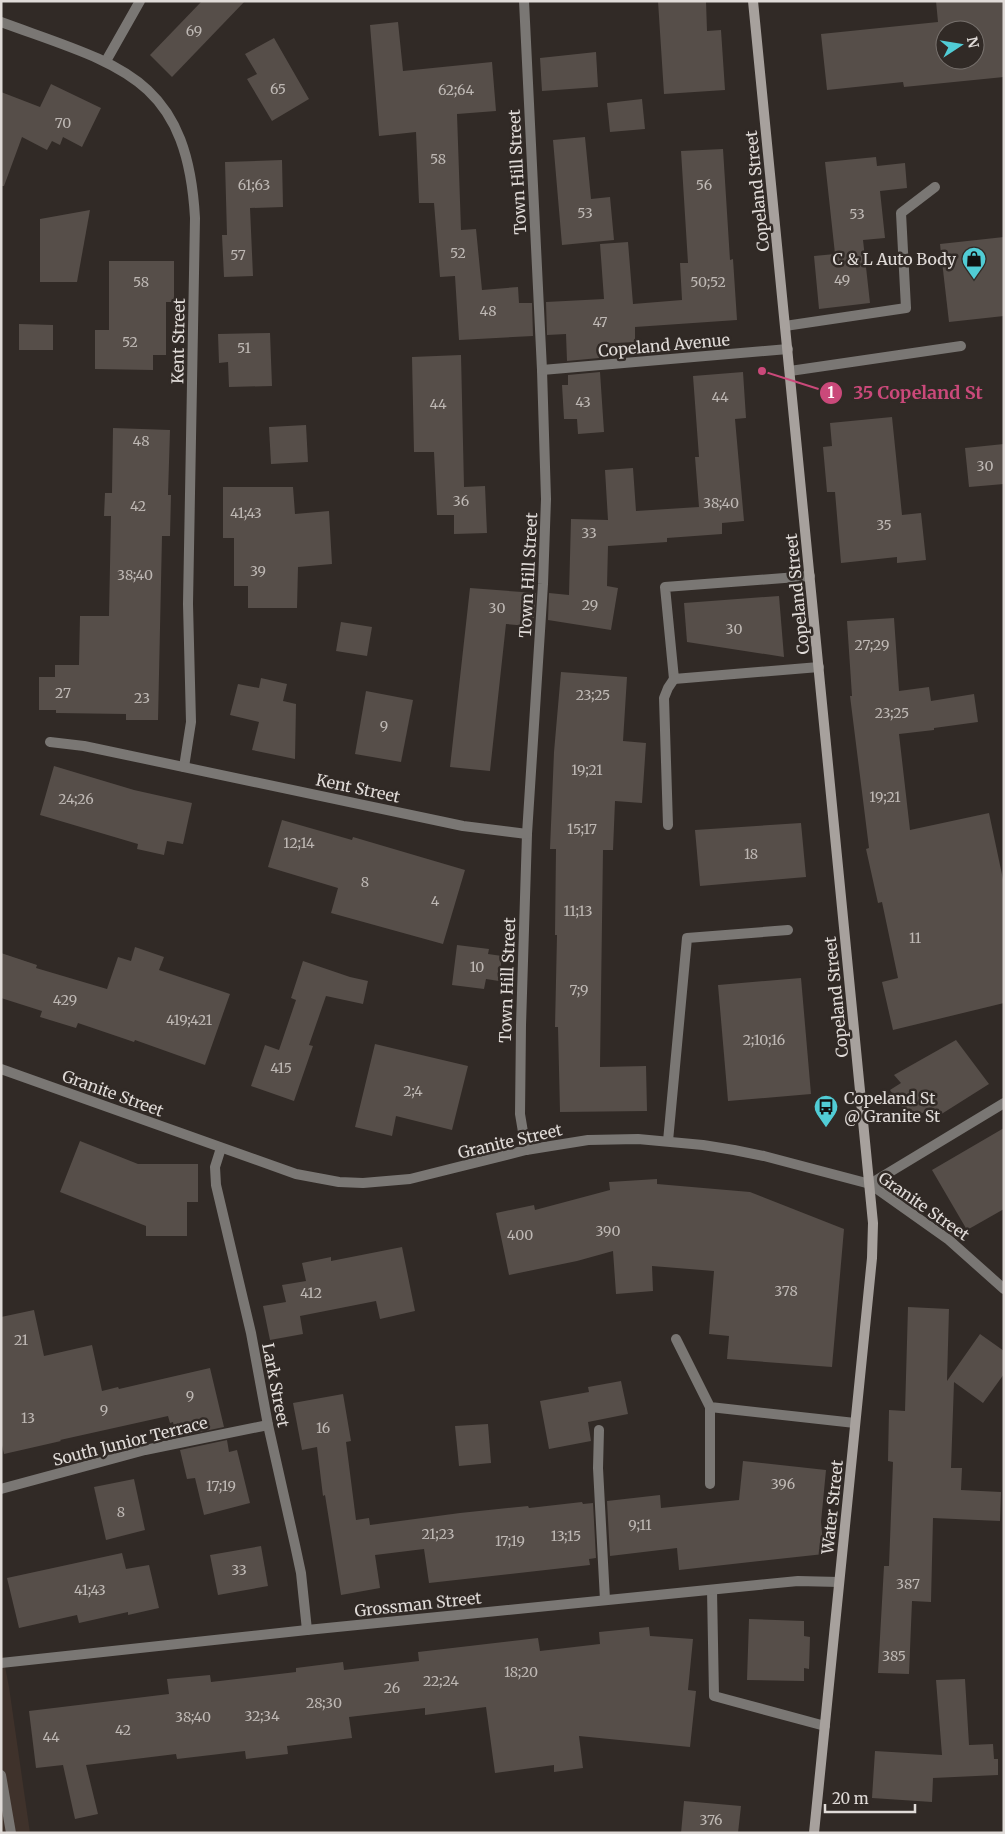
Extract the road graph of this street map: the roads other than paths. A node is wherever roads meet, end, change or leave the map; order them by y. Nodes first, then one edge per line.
1 (140, 1) edge
2 (524, 1) edge
3 (753, 1) edge
4 (1, 22) edge
5 (106, 62) junction
6 (935, 187) dead end
7 (786, 326) junction
8 (961, 346) dead end
9 (788, 349) junction
10 (542, 370) junction
11 (790, 371) junction
12 (810, 576) junction
13 (819, 667) junction
14 (674, 679) junction
15 (50, 742) dead end
16 (184, 767) junction
17 (668, 826) dead end
18 (527, 834) junction
19 (788, 930) dead end
20 (1, 1069) edge
21 (1004, 1103) edge
22 (668, 1141) junction
23 (221, 1148) junction
24 (526, 1150) junction
25 (870, 1184) junction
26 (1004, 1289) edge
27 (676, 1339) dead end
28 (710, 1407) junction
29 (855, 1423) junction
30 (268, 1425) junction
31 (600, 1430) dead end
32 (710, 1484) dead end
33 (1, 1489) edge
34 (839, 1582) junction
35 (712, 1590) junction
36 (605, 1600) junction
37 (307, 1630) junction
38 (1, 1663) edge
39 (825, 1726) junction
40 (1, 1775) edge
41 (11, 1833) edge
42 (814, 1833) edge

1 - 5 street
2 - 10 street, Town Hill Street
3 - 7 main road, Copeland Street
4 - 5 street, Kent Street
5 - 16 street, Kent Street
6 - 7 street
7 - 9 main road, Copeland Street
8 - 11 street
9 - 10 street, Copeland Avenue
9 - 11 main road, Copeland Street
10 - 18 street, Town Hill Street
11 - 12 main road, Copeland Street
12 - 13 main road, Copeland Street
12 - 14 street
13 - 14 street
13 - 25 main road, Copeland Street
14 - 17 street
15 - 16 street, Kent Street
16 - 18 street, Kent Street
18 - 24 street, Town Hill Street
19 - 22 street
20 - 23 street, Granite Street
21 - 25 street
22 - 24 street, Granite Street
22 - 25 street, Granite Street
23 - 24 street, Granite Street
23 - 30 street, Lark Street
25 - 26 street, Granite Street
25 - 29 main road, Water Street
27 - 28 street
28 - 29 street
28 - 32 street
29 - 34 main road, Water Street
30 - 33 street, South Junior Terrace
30 - 37 street, Lark Street
31 - 36 street
34 - 35 street, Grossman Street
34 - 39 main road, Water Street
35 - 36 street, Grossman Street
35 - 39 street
36 - 37 street, Grossman Street
37 - 38 street, Grossman Street
39 - 42 main road, Water Street
40 - 41 street

